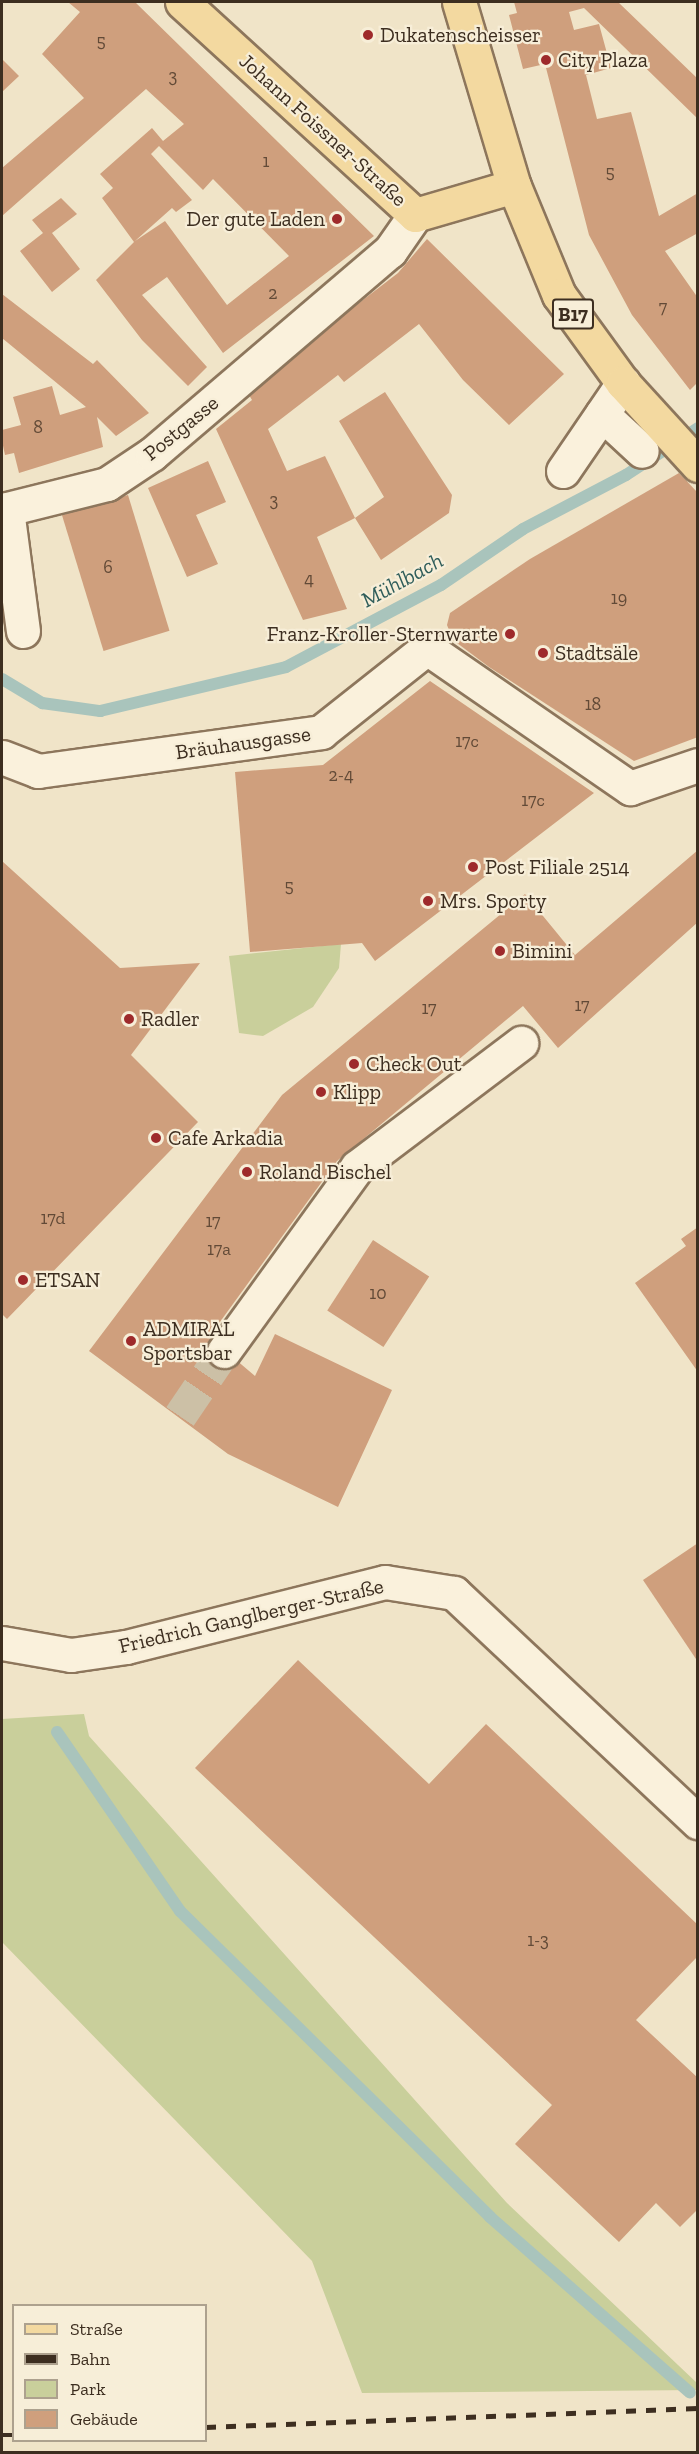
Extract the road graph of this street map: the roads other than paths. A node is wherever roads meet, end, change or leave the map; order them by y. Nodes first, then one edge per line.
1 (182, 2) edge
2 (459, 2) edge
3 (514, 186) junction
4 (415, 214) junction
5 (623, 383) junction
6 (602, 414) junction
7 (642, 452) dead end
8 (698, 465) edge
9 (563, 471) dead end
10 (23, 631) dead end
11 (2, 758) edge
12 (698, 765) edge
13 (521, 1043) dead end
14 (224, 1351) tunnel mouth
15 (2, 1643) edge
16 (698, 1822) edge

1 - 4 main road, Johann Foissner-Straße
2 - 3 main road, B17
3 - 4 main road, Johann Foissner-Straße
3 - 5 main road, B17
4 - 10 street, Postgasse
5 - 6 street
5 - 8 main road, B17
6 - 7 street
6 - 9 street
11 - 12 street, Bräuhausgasse
13 - 14 street
15 - 16 street, Friedrich Ganglberger-Straße

